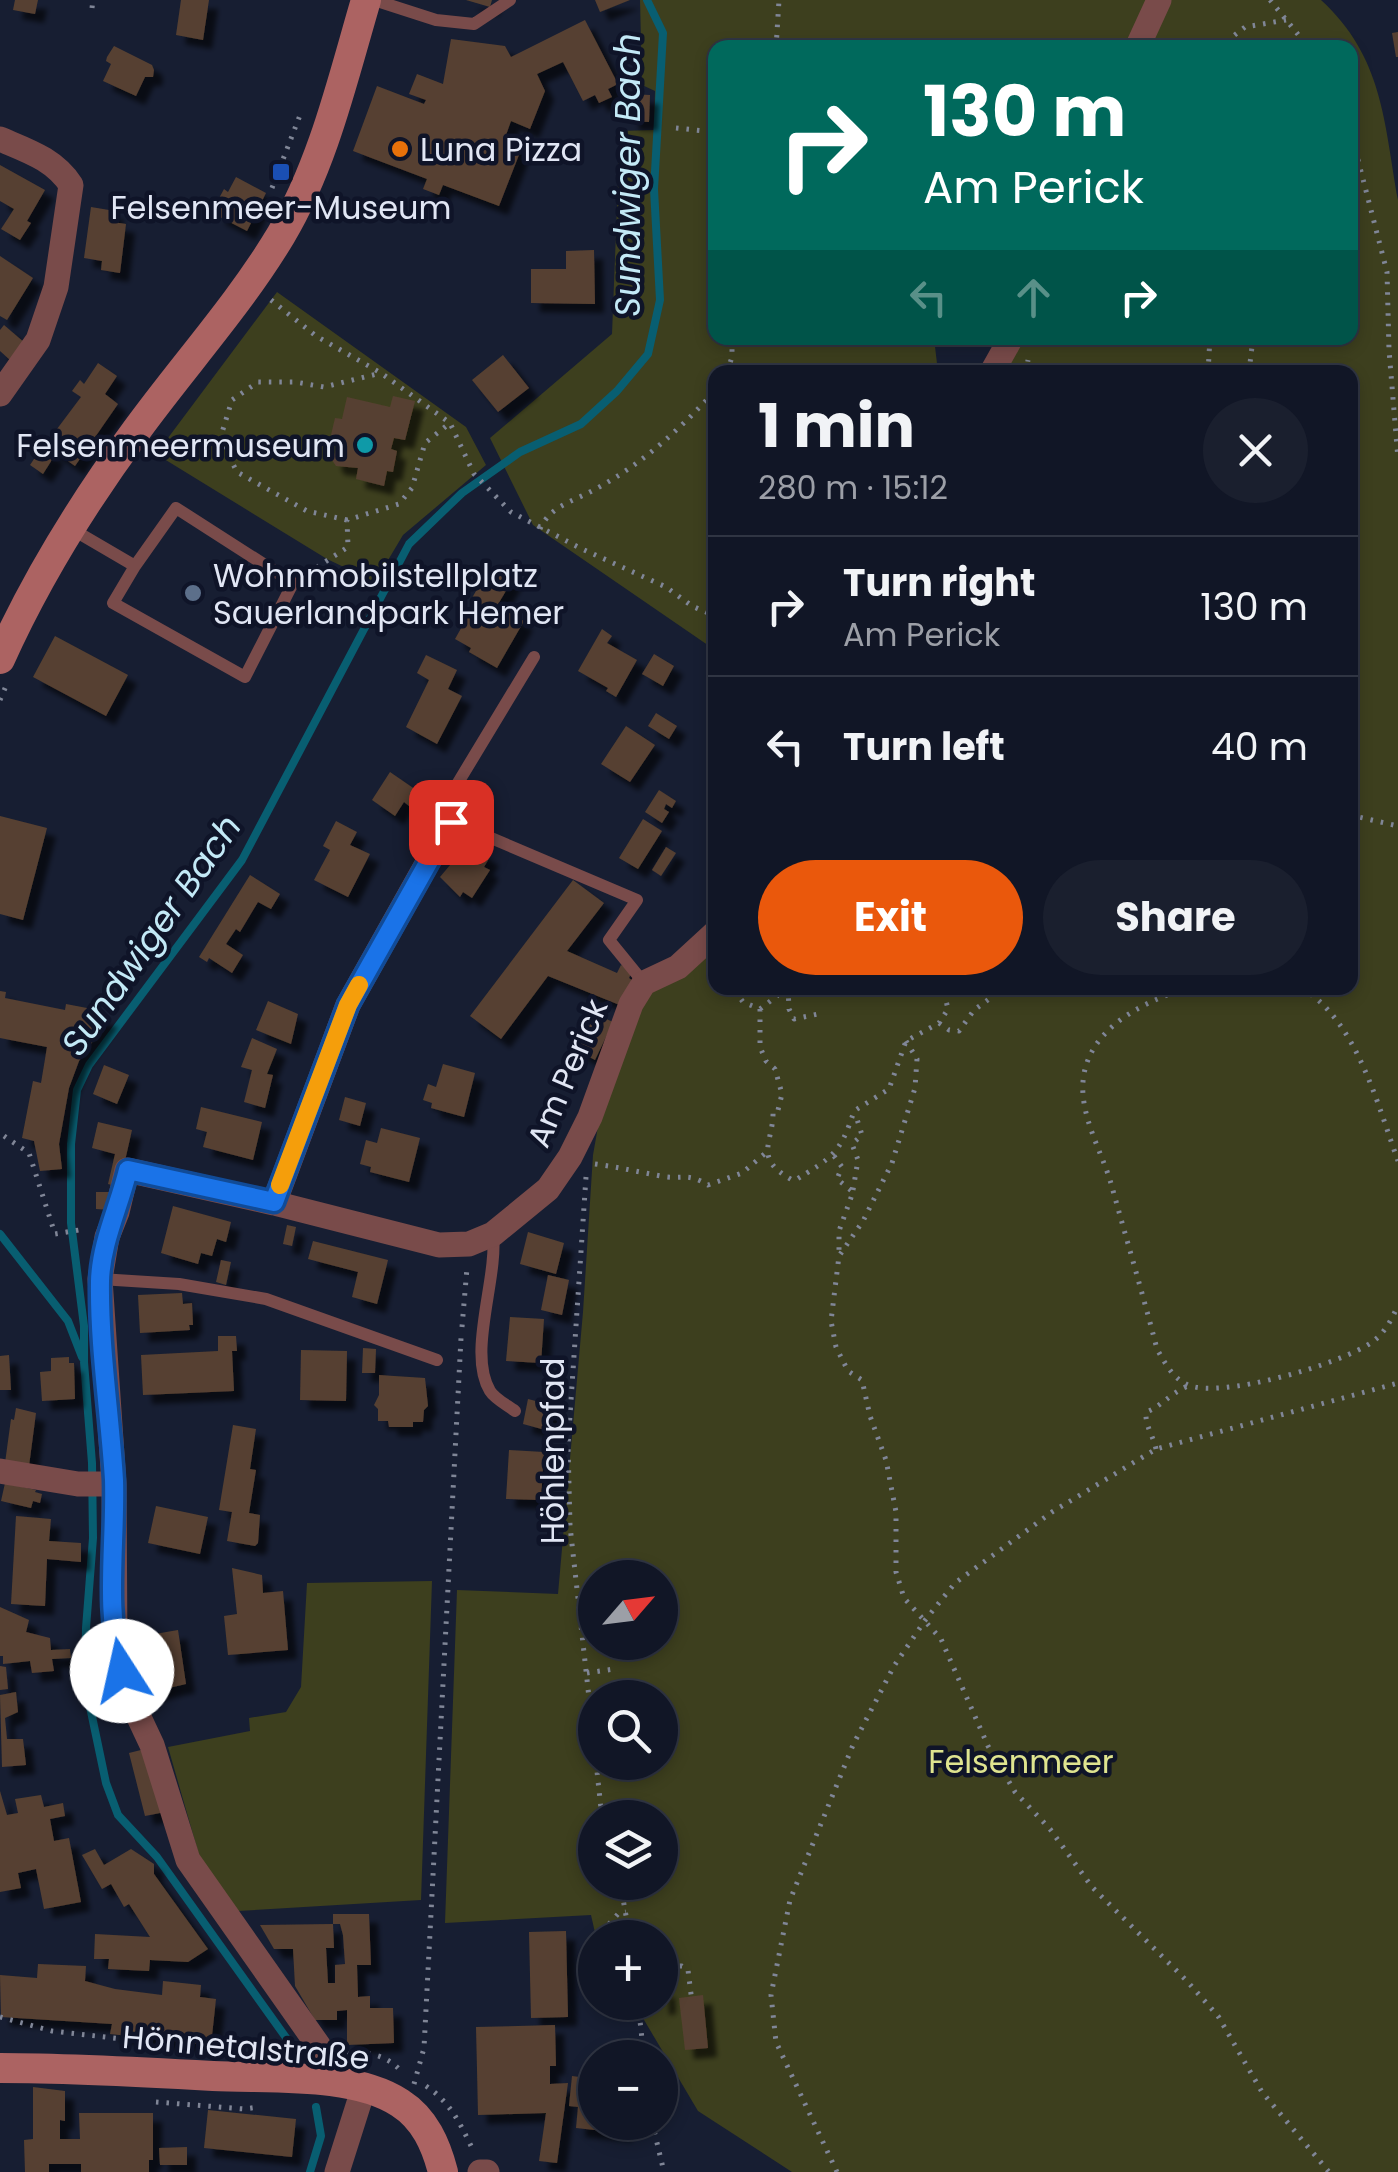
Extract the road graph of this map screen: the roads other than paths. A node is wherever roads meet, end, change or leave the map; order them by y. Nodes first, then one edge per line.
1 (366, 0) edge
2 (374, 0) edge
3 (510, 0) edge
4 (1159, 0) edge
5 (1141, 40) edge
6 (0, 139) edge
7 (0, 394) edge
8 (68, 527) junction
9 (135, 566) junction
10 (534, 657) dead end
11 (0, 659) edge
12 (451, 822) junction
13 (708, 939) edge
14 (644, 983) junction
15 (274, 1202) junction
16 (481, 1239) junction
17 (100, 1279) junction
18 (438, 1360) dead end
19 (515, 1411) dead end
20 (0, 1471) edge
21 (110, 1484) junction
22 (0, 2068) edge
23 (327, 2082) junction
24 (364, 2087) junction
25 (337, 2172) edge
26 (443, 2172) edge

1 - 8 main road
2 - 3 lane
4 - 5 street
6 - 7 street
8 - 9 lane
8 - 11 main road
9 - 9 lane
10 - 12 lane
12 - 14 lane
12 - 15 street
13 - 14 street, Am Perick
14 - 16 street, Am Perick
15 - 16 street
15 - 17 street
16 - 19 lane
17 - 18 lane
17 - 21 street
20 - 21 street
21 - 23 street
22 - 23 main road, Hönnetalstraße
23 - 24 main road, Hönnetalstraße
24 - 25 street
24 - 26 main road, Hönnetalstraße

